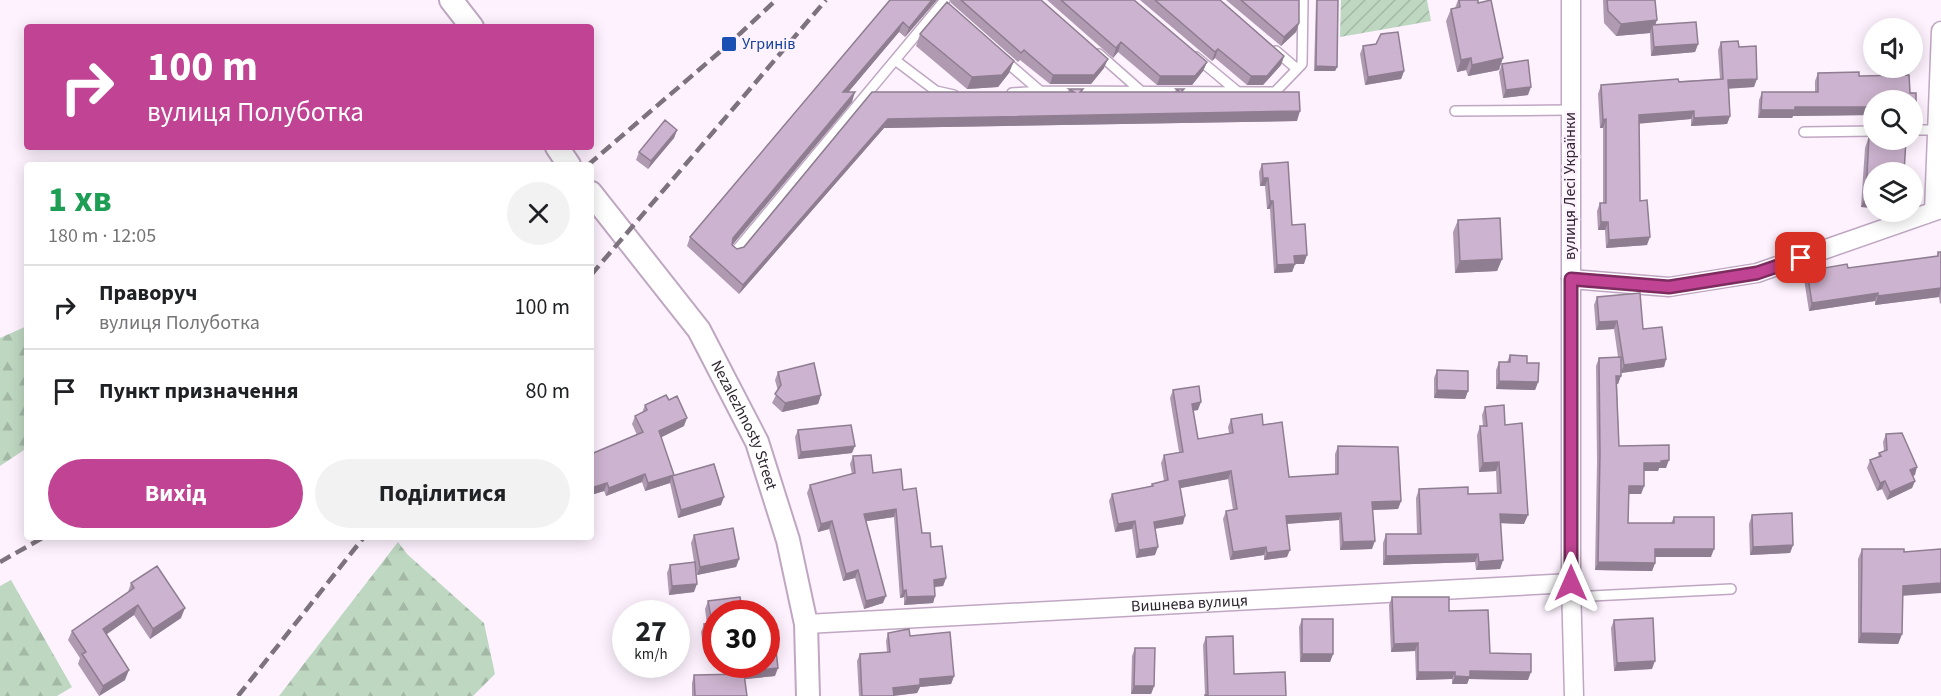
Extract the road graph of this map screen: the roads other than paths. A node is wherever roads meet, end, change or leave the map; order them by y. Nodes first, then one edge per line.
1 (451, 0) edge
2 (1303, 0) edge
3 (1570, 0) edge
4 (944, 2) edge
5 (951, 12) edge
6 (470, 24) edge
7 (1941, 31) edge
8 (1089, 46) edge
9 (1270, 46) edge
10 (995, 52) edge
11 (1193, 54) edge
12 (895, 60) junction
13 (1297, 69) junction
14 (1040, 91) junction
15 (1142, 92) junction
16 (1238, 92) junction
17 (1006, 93) edge
18 (961, 96) edge
19 (1569, 110) junction
20 (1455, 111) dead end
21 (1923, 130) edge
22 (1937, 130) junction
23 (1863, 131) edge
24 (1804, 132) dead end
25 (594, 197) edge
26 (1938, 210) edge
27 (735, 252) edge
28 (1571, 279) junction
29 (1731, 589) dead end
30 (1572, 590) junction
31 (806, 624) junction
32 (808, 696) edge
33 (1574, 696) edge

1 - 6 street
2 - 13 lane
3 - 19 street, вулиця Лесі Українки
4 - 5 lane
4 - 12 lane
7 - 22 street
8 - 15 lane
9 - 13 lane
10 - 14 lane
11 - 16 lane
12 - 18 lane
12 - 27 lane
13 - 16 lane
14 - 15 lane
14 - 17 lane
15 - 16 lane
19 - 20 lane
19 - 28 street, вулиця Лесі Українки
21 - 22 lane
22 - 26 street
23 - 24 lane
25 - 31 street, Nezalezhnosty Street
26 - 28 street
28 - 30 street, вулиця Лесі Українки
29 - 30 lane
30 - 31 street, Вишнева вулиця
30 - 33 street, вулиця Лесі Українки
31 - 32 street, Nezalezhnosty Street

